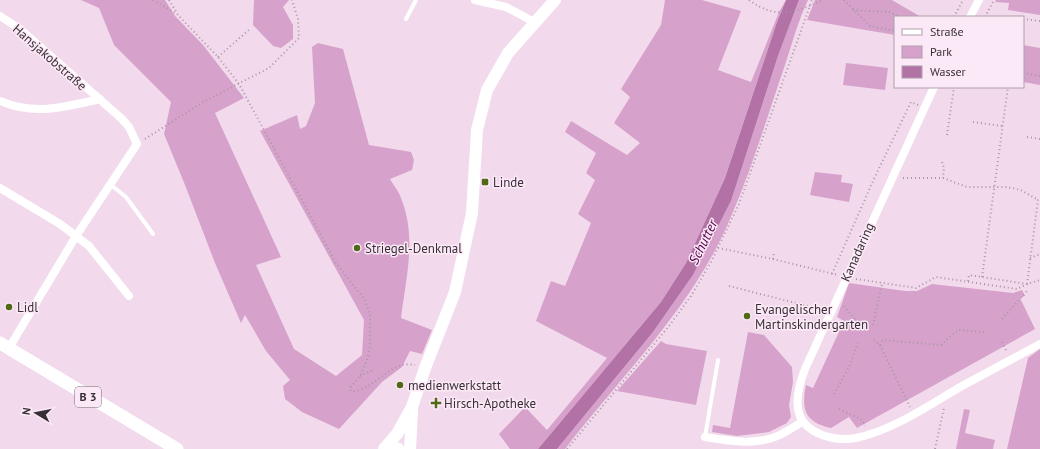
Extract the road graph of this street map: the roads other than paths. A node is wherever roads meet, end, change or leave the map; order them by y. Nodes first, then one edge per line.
1 (416, 0) edge
2 (475, 0) edge
3 (554, 0) edge
4 (978, 0) edge
5 (0, 16) edge
6 (970, 16) edge
7 (406, 19) dead end
8 (534, 22) junction
9 (934, 88) edge
10 (100, 99) junction
11 (0, 101) edge
12 (111, 185) junction
13 (0, 188) edge
14 (153, 234) dead end
15 (76, 236) junction
16 (129, 296) dead end
17 (1040, 344) edge
18 (3, 346) edge
19 (718, 360) dead end
20 (412, 408) junction
21 (802, 422) junction
22 (705, 437) joint
23 (177, 449) edge
24 (384, 449) edge
25 (388, 449) edge
26 (398, 449) edge
27 (410, 449) edge

1 - 7 lane
2 - 8 street
3 - 8 street
4 - 6 street
5 - 10 street, Hansjakobstraße
8 - 20 street
9 - 21 street, Kanadaring
10 - 11 street, Hansjakobstraße
10 - 12 street, Hansjakobstraße
12 - 14 lane
12 - 15 street
13 - 15 street
15 - 16 street
15 - 18 street
17 - 21 street
18 - 23 main road, B 3
19 - 22 lane
20 - 24 street
20 - 27 street
21 - 22 street
25 - 26 main road

